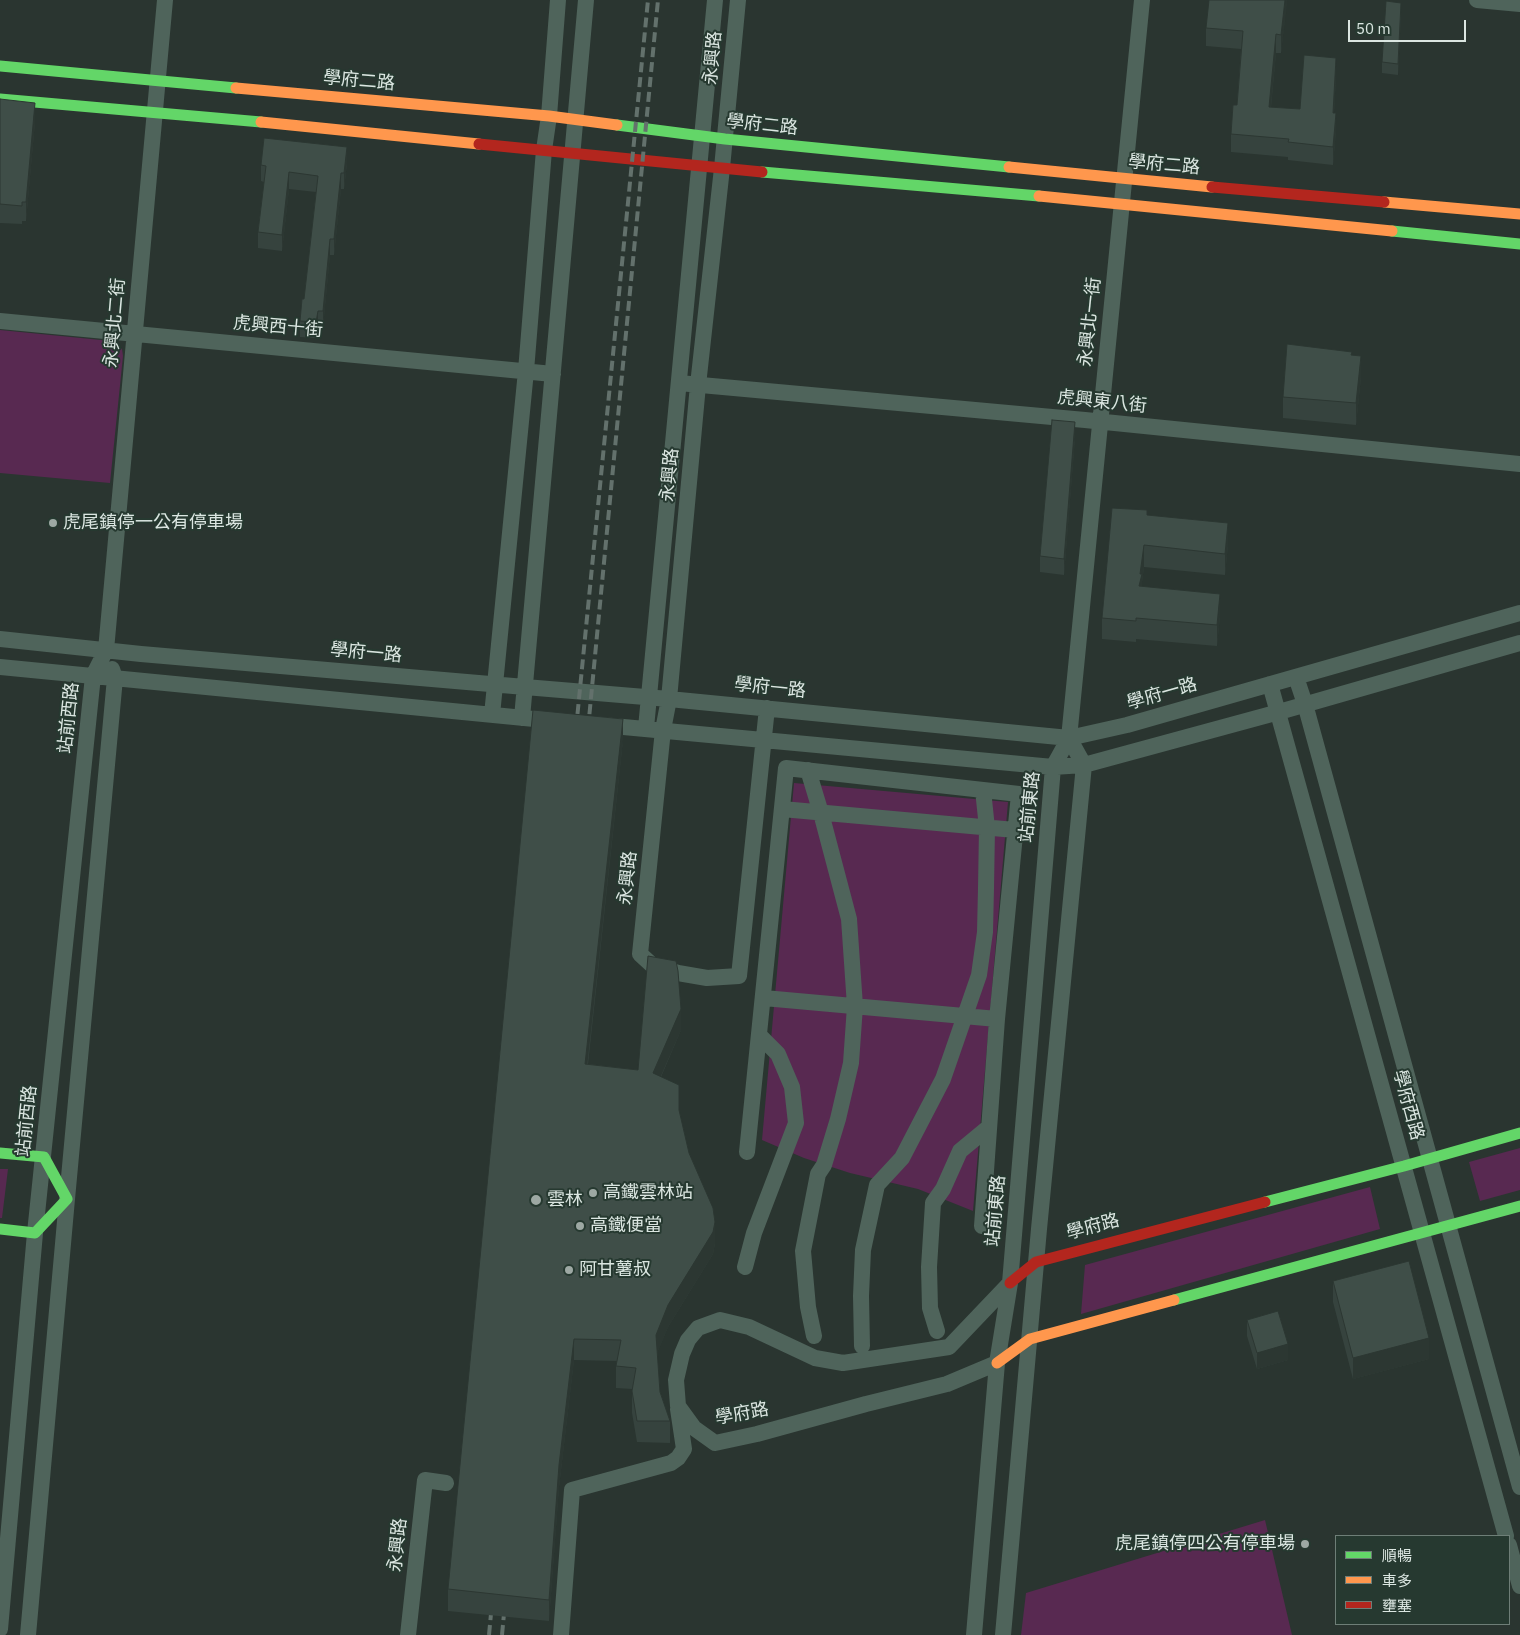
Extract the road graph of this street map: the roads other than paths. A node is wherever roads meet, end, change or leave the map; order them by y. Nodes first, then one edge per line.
1 (165, 0) edge
2 (558, 0) edge
3 (586, 0) edge
4 (716, 0) edge
5 (738, 0) edge
6 (1142, 0) edge
7 (1477, 0) edge
8 (1520, 4) edge
9 (0, 66) edge
10 (158, 80) junction
11 (0, 99) edge
12 (156, 112) junction
13 (549, 116) junction
14 (576, 119) junction
15 (703, 135) junction
16 (725, 139) junction
17 (544, 150) junction
18 (572, 154) junction
19 (700, 165) junction
20 (722, 168) junction
21 (1124, 179) junction
22 (1122, 203) junction
23 (1520, 214) edge
24 (1520, 244) edge
25 (0, 320) edge
26 (134, 334) junction
27 (526, 371) junction
28 (553, 374) junction
29 (679, 383) junction
30 (698, 385) junction
31 (1100, 422) junction
32 (1520, 464) edge
33 (1520, 613) edge
34 (0, 639) edge
35 (1520, 643) edge
36 (106, 650) junction
37 (0, 667) edge
38 (93, 676) junction
39 (1296, 676) junction
40 (115, 678) junction
41 (495, 684) junction
42 (1270, 684) junction
43 (525, 688) junction
44 (649, 697) junction
45 (669, 698) junction
46 (1304, 704) junction
47 (767, 708) junction
48 (1279, 712) junction
49 (492, 715) junction
50 (522, 718) junction
51 (571, 722) edge
52 (590, 724) edge
53 (646, 728) junction
54 (664, 730) junction
55 (1069, 738) junction
56 (764, 739) junction
57 (1084, 765) junction
58 (1053, 767) junction
59 (808, 770) junction
60 (984, 790) junction
61 (782, 809) junction
62 (821, 813) junction
63 (987, 828) junction
64 (1015, 830) junction
65 (764, 998) junction
66 (855, 1006) junction
67 (965, 1016) junction
68 (997, 1020) junction
69 (760, 1036) junction
70 (989, 1127) junction
71 (1520, 1133) edge
72 (748, 1152) dead end
73 (0, 1153) edge
74 (44, 1157) junction
75 (1430, 1158) junction
76 (1404, 1166) junction
77 (66, 1199) junction
78 (1520, 1206) edge
79 (982, 1226) dead end
80 (1447, 1226) junction
81 (0, 1229) edge
82 (35, 1232) junction
83 (1422, 1233) junction
84 (1036, 1262) junction
85 (745, 1267) dead end
86 (1010, 1283) junction
87 (937, 1331) dead end
88 (814, 1336) dead end
89 (1030, 1339) junction
90 (862, 1346) dead end
91 (997, 1363) junction
92 (678, 1406) junction
93 (446, 1483) dead end
94 (1520, 1488) edge
95 (1506, 1535) edge
96 (1510, 1549) edge
97 (1520, 1586) edge
98 (0, 1629) edge
99 (28, 1635) edge
100 (408, 1635) edge
101 (561, 1635) edge
102 (974, 1635) edge
103 (1003, 1635) edge

1 - 10 street, 永興北二街
2 - 13 street
3 - 14 street
4 - 15 street, 永興路
5 - 16 street, 永興路
6 - 21 street, 永興北一街
7 - 8 street
9 - 10 street, 學府二路
10 - 12 street, 永興北二街
10 - 13 street, 學府二路
11 - 12 street
12 - 17 street
12 - 26 street, 永興北二街
13 - 14 street, 學府二路
13 - 17 street
14 - 15 street, 學府二路
14 - 18 street
15 - 16 street, 學府二路
15 - 19 street, 永興路
16 - 20 street, 永興路
16 - 21 street, 學府二路
17 - 18 street
17 - 27 street
18 - 19 street
18 - 28 street
19 - 20 street
19 - 29 street, 永興路
20 - 22 street
20 - 30 street, 永興路
21 - 22 street, 永興北一街
21 - 23 street, 學府二路
22 - 24 street
22 - 31 street, 永興北一街
25 - 26 street, 虎興西十街
26 - 27 street, 虎興西十街
26 - 36 street, 永興北二街
27 - 28 street, 虎興西十街
27 - 41 street
28 - 43 street
29 - 30 street, 虎興東八街
29 - 44 street, 永興路
30 - 31 street, 虎興東八街
30 - 45 street, 永興路
31 - 32 street, 虎興東八街
31 - 55 street, 永興北一街
33 - 39 street, 學府一路
34 - 36 street, 學府一路
35 - 46 street
36 - 38 street, 站前西路
36 - 40 street
36 - 41 street, 學府一路
37 - 38 street
38 - 40 street
38 - 74 street, 站前西路
39 - 42 street, 學府一路
39 - 46 street, 學府西路
40 - 49 street
40 - 77 street
41 - 43 street, 學府一路
41 - 49 street
42 - 48 street, 學府西路
42 - 55 street, 學府一路
43 - 44 street, 學府一路
43 - 50 street
44 - 45 street, 學府一路
44 - 53 street, 永興路
45 - 47 street, 學府一路
45 - 54 street, 永興路
46 - 48 street
46 - 75 street, 學府西路
47 - 55 street, 學府一路
47 - 56 street
48 - 57 street
48 - 76 street, 學府西路
49 - 50 street
50 - 51 street
52 - 53 street
53 - 54 street
54 - 56 street
54 - 56 street, 永興路
55 - 57 street
55 - 58 street, 站前東路
56 - 58 street
57 - 58 street
57 - 84 street
58 - 86 street, 站前東路
59 - 60 street
59 - 61 street
59 - 62 street
60 - 63 street
60 - 64 street
61 - 62 street
61 - 65 street
62 - 63 street
62 - 66 street
63 - 64 street
63 - 67 street
64 - 68 street
65 - 66 street
65 - 69 street
66 - 67 street
66 - 88 street
67 - 68 street
67 - 90 street
68 - 70 street
69 - 72 street
69 - 85 street
70 - 79 street
70 - 87 street
71 - 75 street, 學府路
73 - 74 street
74 - 77 street
74 - 82 street, 站前西路
75 - 76 street, 學府路
75 - 80 street, 學府西路
76 - 83 street, 學府西路
76 - 84 street, 學府路
77 - 82 street
77 - 99 street
78 - 80 street, 學府路
80 - 83 street, 學府路
80 - 94 street, 學府西路
81 - 82 street
82 - 98 street, 站前西路
83 - 89 street, 學府路
83 - 95 street, 學府西路
84 - 86 street, 學府路
84 - 89 street
86 - 91 street, 站前東路
86 - 92 street, 學府路
89 - 91 street, 學府路
89 - 103 street
91 - 92 street, 學府路
91 - 102 street, 站前東路
92 - 101 street
93 - 100 street, 永興路
96 - 97 street

